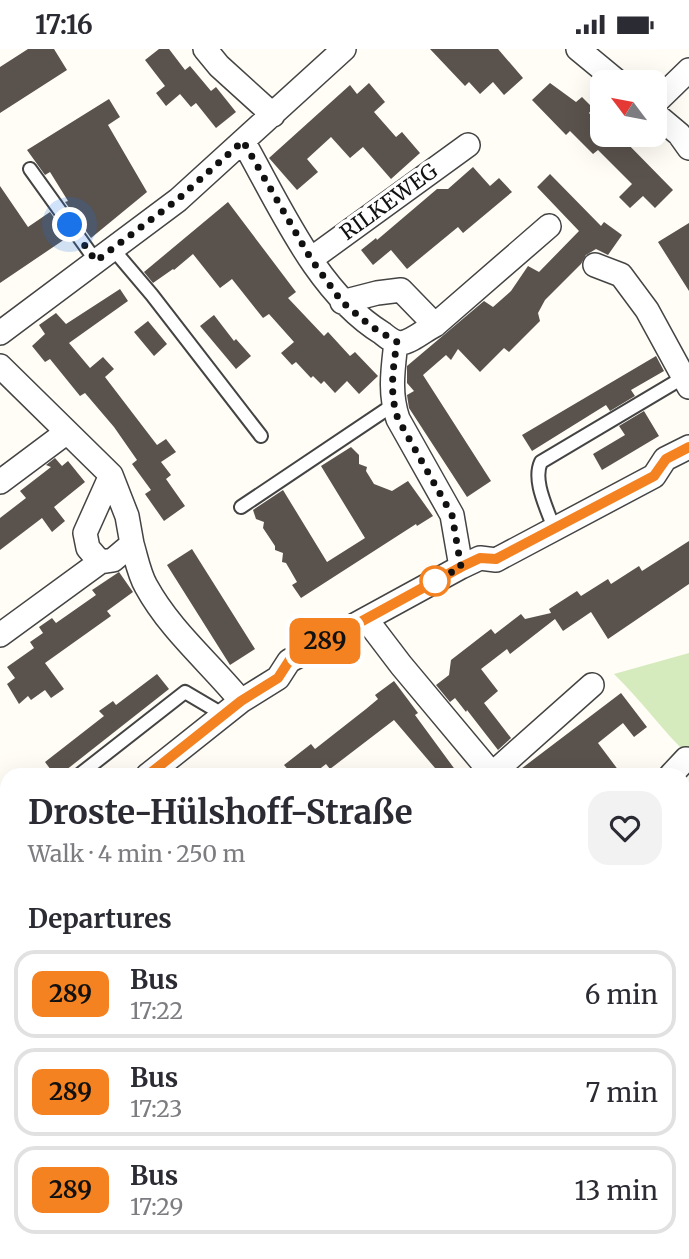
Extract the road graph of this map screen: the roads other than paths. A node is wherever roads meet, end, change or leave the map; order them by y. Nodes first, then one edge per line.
1 (205, 49) edge
2 (344, 49) edge
3 (578, 49) edge
4 (603, 70) edge
5 (689, 70) edge
6 (667, 91) edge
7 (273, 115) junction
8 (667, 124) edge
9 (243, 141) junction
10 (468, 145) dead end
11 (689, 148) edge
12 (30, 169) dead end
13 (549, 226) dead end
14 (104, 255) junction
15 (311, 259) junction
16 (595, 265) dead end
17 (342, 302) junction
18 (435, 325) junction
19 (0, 333) edge
20 (397, 342) junction
21 (0, 366) edge
22 (686, 382) edge
23 (393, 405) junction
24 (67, 432) junction
25 (261, 436) dead end
26 (689, 447) edge
27 (111, 475) junction
28 (0, 482) edge
29 (241, 507) dead end
30 (554, 529) junction
31 (132, 544) junction
32 (100, 562) junction
33 (461, 567) junction
34 (366, 619) junction
35 (0, 635) edge
36 (592, 685) dead end
37 (233, 708) junction
38 (88, 768) edge
39 (157, 768) edge
40 (487, 768) edge
41 (501, 768) edge

1 - 7 street
2 - 7 street
3 - 4 street
5 - 6 street
7 - 9 street
8 - 11 street
9 - 14 street
9 - 15 street
10 - 15 street, RILKEWEG
12 - 14 lane
13 - 18 street
14 - 19 street
14 - 25 lane
15 - 17 street
16 - 22 street
17 - 18 street
17 - 20 street
18 - 20 street
20 - 23 street
21 - 24 street
22 - 30 lane
23 - 29 lane
23 - 33 street
24 - 27 street
24 - 28 street
26 - 30 street
27 - 31 street
27 - 32 street
30 - 33 street
31 - 32 street
31 - 37 street
32 - 35 street
33 - 34 street
34 - 37 street
34 - 40 street
36 - 41 street
37 - 38 lane
37 - 39 street

